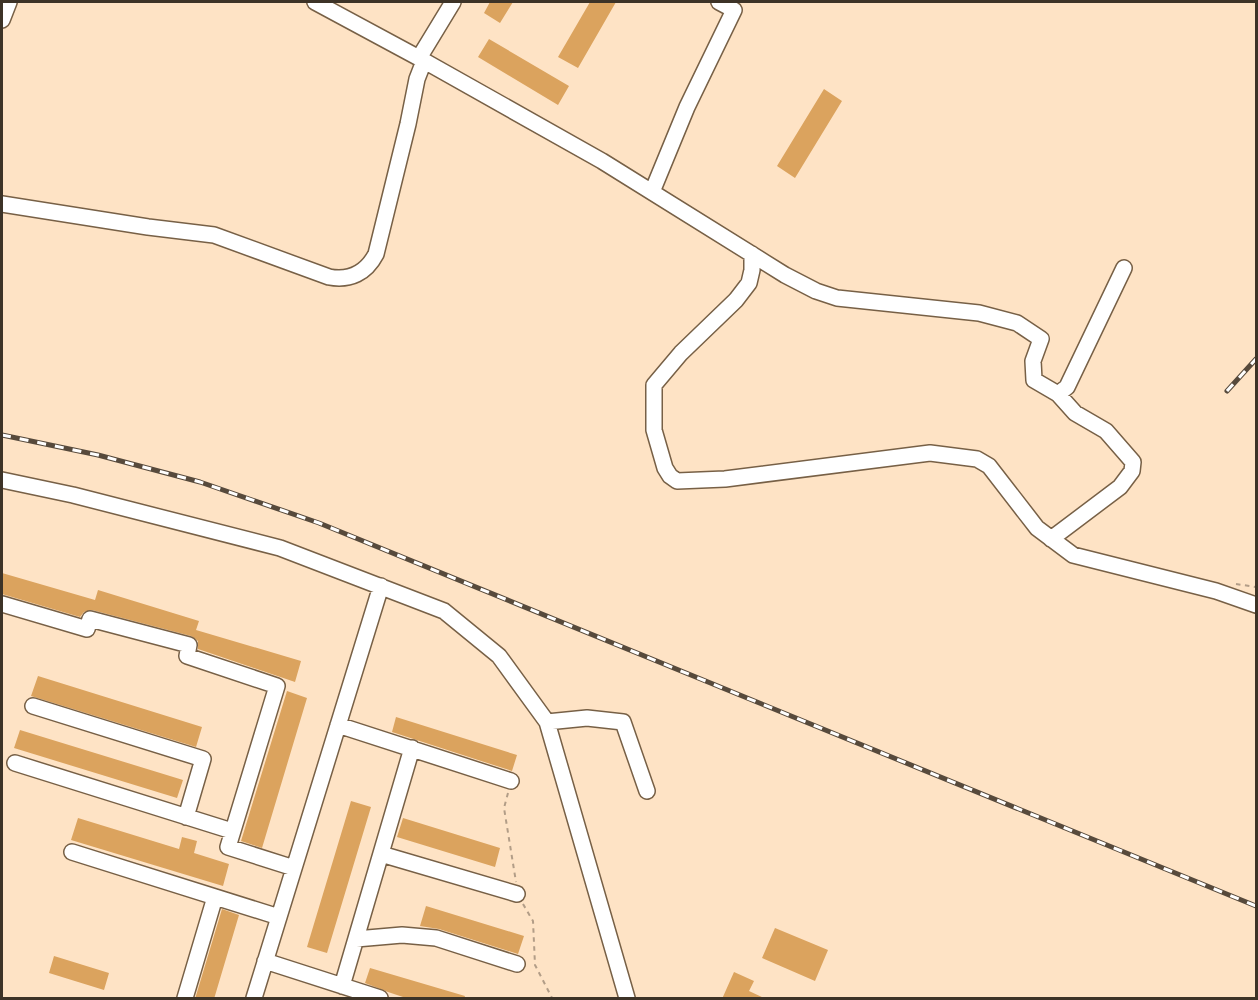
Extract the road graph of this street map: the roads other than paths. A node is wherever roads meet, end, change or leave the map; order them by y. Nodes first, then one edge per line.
1 (9, 2) edge
2 (315, 2) edge
3 (453, 2) edge
4 (719, 2) edge
5 (2, 20) edge
6 (421, 60) junction
7 (652, 192) junction
8 (2, 204) edge
9 (752, 254) junction
10 (1124, 268) dead end
11 (1058, 394) junction
12 (2, 480) edge
13 (1051, 539) junction
14 (381, 586) junction
15 (2, 604) edge
16 (1257, 605) edge
17 (33, 706) dead end
18 (547, 722) junction
19 (338, 725) junction
20 (412, 748) junction
21 (15, 763) dead end
22 (512, 781) dead end
23 (647, 791) dead end
24 (186, 817) junction
25 (232, 831) junction
26 (72, 852) dead end
27 (381, 854) junction
28 (294, 868) junction
29 (517, 894) dead end
30 (216, 897) junction
31 (279, 917) junction
32 (356, 939) junction
33 (265, 961) junction
34 (518, 964) dead end
35 (351, 993) edge
36 (185, 999) edge
37 (254, 999) edge
38 (380, 999) edge
39 (627, 999) edge

1 - 5 street
2 - 6 street
3 - 6 street
4 - 7 street
6 - 7 street
6 - 8 street
7 - 9 street
9 - 11 street
9 - 13 street
10 - 11 street
11 - 13 street
12 - 14 street
13 - 16 street
14 - 18 street
14 - 19 street
15 - 25 street
17 - 24 street
18 - 23 street
18 - 39 street
19 - 20 street
19 - 28 street
20 - 22 street
20 - 27 street
21 - 24 street
24 - 25 street
25 - 28 street
26 - 30 street
27 - 29 street
27 - 32 street
28 - 31 street
30 - 31 street
30 - 36 street
31 - 33 street
32 - 34 street
32 - 35 street
33 - 35 street
33 - 37 street
35 - 38 street

